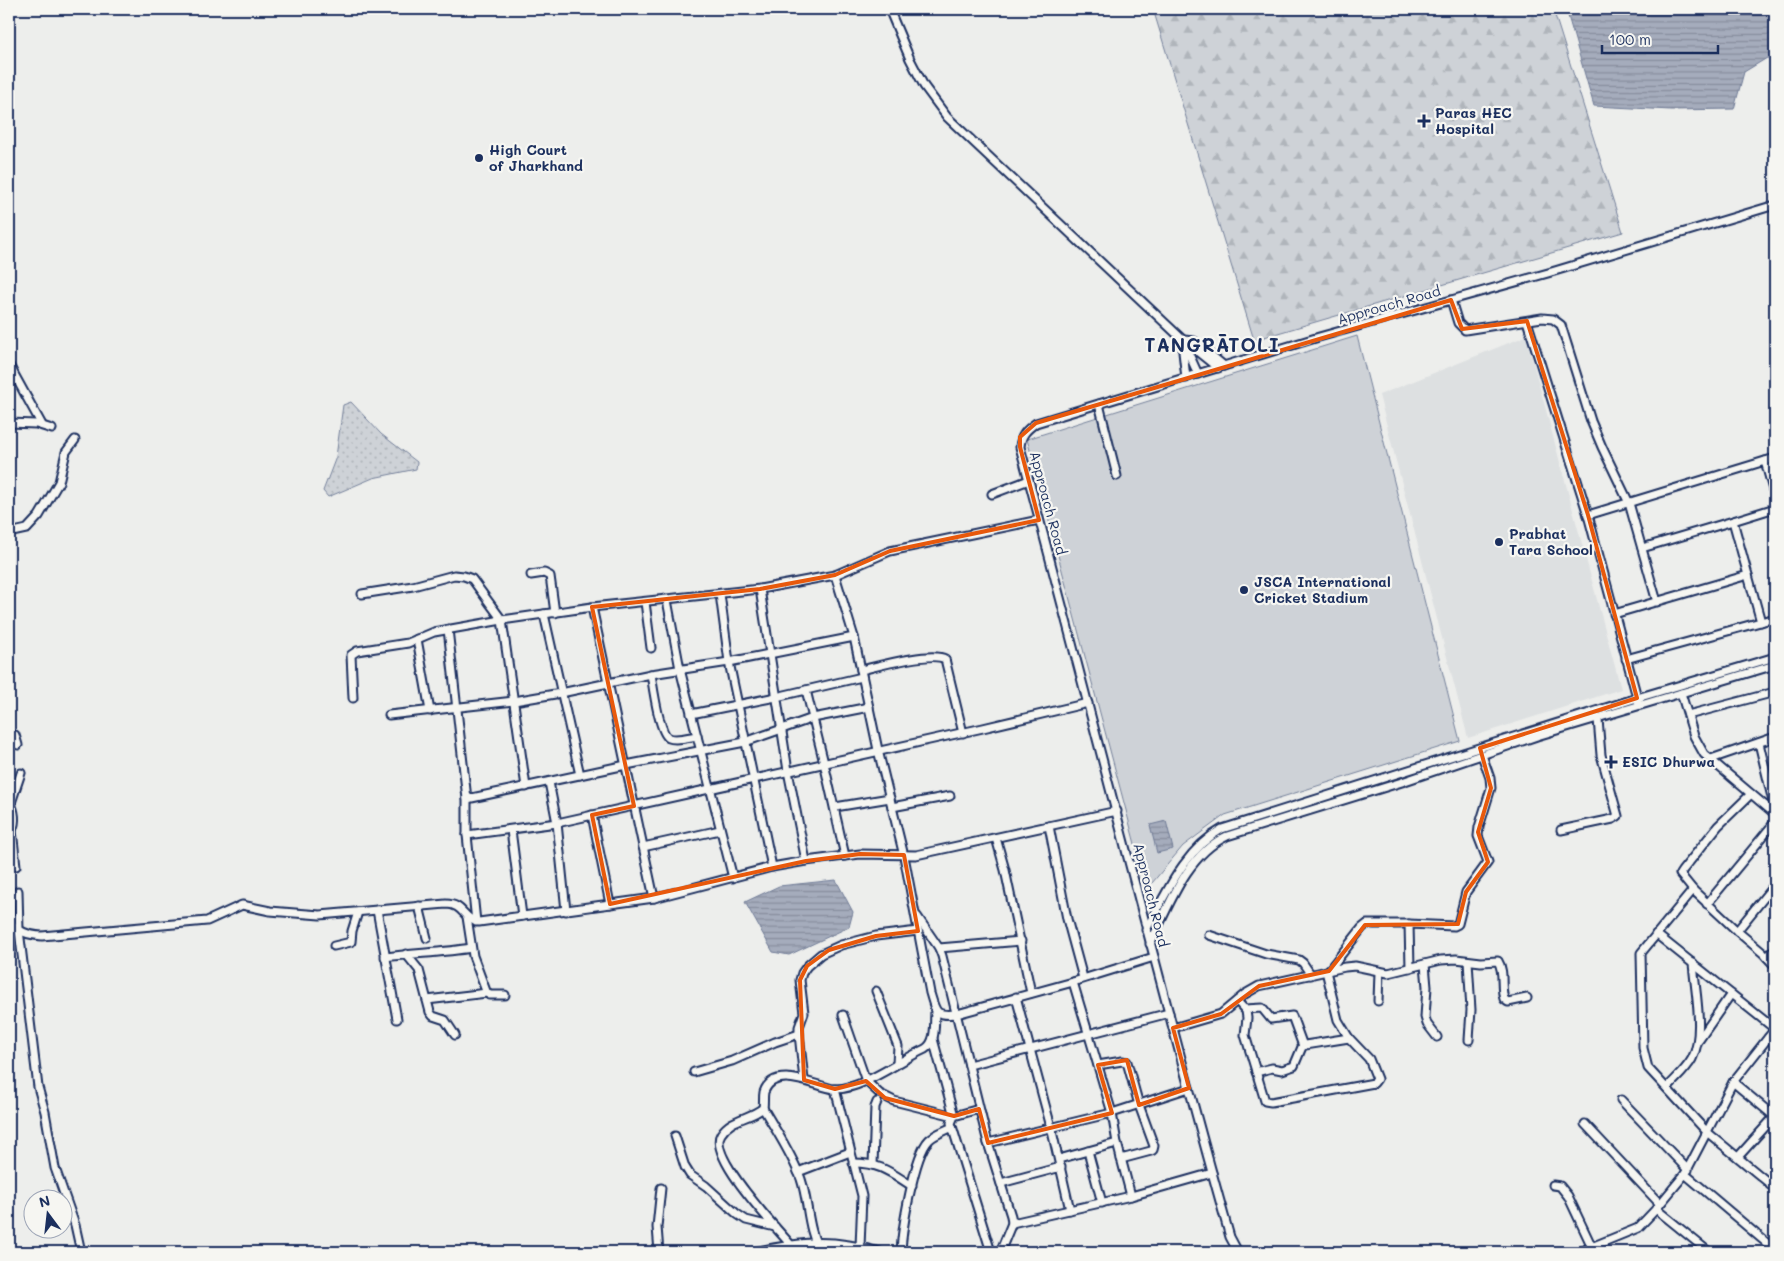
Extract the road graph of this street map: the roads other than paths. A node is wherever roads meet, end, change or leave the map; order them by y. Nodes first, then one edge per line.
1 (889, 9) edge
2 (1775, 205) edge
3 (1451, 300) junction
4 (1527, 320) junction
5 (1184, 341) junction
6 (9, 365) edge
7 (1221, 367) junction
8 (1198, 374) junction
9 (1186, 378) junction
10 (1099, 404) junction
11 (9, 423) edge
12 (42, 425) junction
13 (52, 429) dead end
14 (75, 440) dead end
15 (1775, 458) edge
16 (1765, 462) junction
17 (1117, 476) dead end
18 (1029, 480) junction
19 (992, 494) dead end
20 (1775, 497) edge
21 (1629, 503) junction
22 (1775, 508) edge
23 (1588, 515) junction
24 (1039, 520) junction
25 (1733, 520) junction
26 (9, 533) edge
27 (1642, 548) junction
28 (531, 575) dead end
29 (835, 575) junction
30 (1748, 576) junction
31 (760, 589) junction
32 (362, 594) dead end
33 (720, 594) junction
34 (667, 600) junction
35 (645, 602) junction
36 (1657, 602) junction
37 (592, 607) junction
38 (555, 613) junction
39 (544, 614) junction
40 (1614, 614) junction
41 (1775, 618) edge
42 (502, 620) junction
43 (1761, 622) junction
44 (448, 629) junction
45 (854, 637) junction
46 (417, 639) junction
47 (651, 648) dead end
48 (770, 654) junction
49 (1775, 657) edge
50 (1626, 659) junction
51 (728, 662) junction
52 (1775, 665) edge
53 (680, 669) junction
54 (862, 673) junction
55 (651, 674) junction
56 (609, 683) junction
57 (806, 690) junction
58 (1775, 692) edge
59 (561, 693) junction
60 (1681, 694) junction
61 (776, 697) junction
62 (353, 698) dead end
63 (1637, 698) junction
64 (514, 701) junction
65 (1088, 703) junction
66 (738, 705) junction
67 (1639, 706) junction
68 (869, 707) junction
69 (458, 708) junction
70 (430, 711) junction
71 (691, 714) junction
72 (389, 715) dead end
73 (1688, 715) junction
74 (813, 718) junction
75 (1598, 719) junction
76 (781, 728) junction
77 (963, 733) junction
78 (697, 736) junction
79 (9, 737) edge
80 (1775, 737) edge
81 (745, 742) junction
82 (1760, 743) junction
83 (18, 745) dead end
84 (878, 750) junction
85 (700, 751) junction
86 (1482, 755) junction
87 (1710, 760) junction
88 (824, 763) junction
89 (626, 765) junction
90 (788, 771) junction
91 (21, 774) dead end
92 (580, 775) junction
93 (754, 780) junction
94 (549, 782) junction
95 (526, 786) junction
96 (710, 790) junction
97 (1750, 794) junction
98 (950, 796) dead end
99 (890, 798) junction
100 (467, 799) junction
101 (10, 801) edge
102 (634, 806) junction
103 (835, 807) junction
104 (892, 807) junction
105 (1775, 810) edge
106 (1117, 811) junction
107 (1775, 814) edge
108 (592, 815) junction
109 (1775, 822) edge
110 (557, 823) junction
111 (1049, 826) junction
112 (511, 830) junction
113 (720, 830) junction
114 (1561, 830) dead end
115 (10, 831) edge
116 (466, 835) junction
117 (996, 838) junction
118 (643, 847) junction
119 (845, 856) junction
120 (904, 856) junction
121 (806, 861) junction
122 (16, 866) dead end
123 (772, 868) junction
124 (733, 878) junction
125 (1775, 884) edge
126 (1693, 890) junction
127 (18, 891) dead end
128 (654, 898) junction
129 (610, 904) junction
130 (1707, 904) junction
131 (418, 906) junction
132 (377, 910) junction
133 (566, 911) junction
134 (358, 912) junction
135 (915, 913) junction
136 (522, 916) junction
137 (467, 917) junction
138 (9, 922) edge
139 (476, 922) junction
140 (1409, 924) junction
141 (19, 930) junction
142 (918, 930) junction
143 (1146, 930) junction
144 (1737, 931) junction
145 (1656, 934) junction
146 (1209, 935) dead end
147 (427, 938) dead end
148 (1021, 941) junction
149 (1150, 944) junction
150 (334, 946) dead end
151 (471, 948) junction
152 (939, 948) junction
153 (1775, 949) edge
154 (406, 954) junction
155 (384, 957) junction
156 (1154, 957) junction
157 (1768, 957) junction
158 (1468, 961) junction
159 (1693, 963) junction
160 (1425, 964) junction
161 (1775, 966) edge
162 (1410, 968) junction
163 (1327, 971) junction
164 (1379, 972) junction
165 (1311, 974) junction
166 (1083, 978) junction
167 (1073, 982) junction
168 (876, 991) dead end
169 (487, 993) junction
170 (1031, 993) junction
171 (1731, 994) junction
172 (505, 995) dead end
173 (1016, 996) junction
174 (1527, 998) dead end
175 (427, 1000) junction
176 (1237, 1001) junction
177 (1378, 1001) dead end
178 (1245, 1009) junction
179 (935, 1010) junction
180 (957, 1014) junction
181 (1169, 1014) junction
182 (843, 1015) dead end
183 (397, 1019) dead end
184 (1173, 1028) junction
185 (1775, 1029) edge
186 (800, 1034) junction
187 (1088, 1034) junction
188 (455, 1035) dead end
189 (933, 1038) junction
190 (1349, 1038) junction
191 (1437, 1038) dead end
192 (1768, 1038) junction
193 (1469, 1040) dead end
194 (1697, 1042) junction
195 (1775, 1043) edge
196 (1304, 1046) junction
197 (1029, 1048) junction
198 (897, 1063) junction
199 (969, 1064) junction
200 (1098, 1065) junction
201 (694, 1072) dead end
202 (1256, 1072) junction
203 (804, 1080) junction
204 (866, 1081) junction
205 (1733, 1082) junction
206 (1189, 1088) junction
207 (1667, 1088) junction
208 (835, 1089) junction
209 (1621, 1100) dead end
210 (877, 1102) dead end
211 (1139, 1105) junction
212 (762, 1108) junction
213 (979, 1109) junction
214 (1112, 1113) junction
215 (954, 1116) junction
216 (1775, 1116) edge
217 (1585, 1124) dead end
218 (952, 1127) junction
219 (1051, 1127) junction
220 (1707, 1132) junction
221 (675, 1136) dead end
222 (1117, 1143) junction
223 (988, 1144) junction
224 (1088, 1151) junction
225 (850, 1152) junction
226 (1738, 1157) junction
227 (1059, 1159) junction
228 (1122, 1159) junction
229 (853, 1163) junction
230 (874, 1164) junction
231 (1061, 1167) junction
232 (798, 1172) junction
233 (1212, 1172) junction
234 (1686, 1172) junction
235 (1000, 1183) junction
236 (1553, 1184) dead end
237 (1774, 1184) edge
238 (912, 1186) junction
239 (662, 1188) dead end
240 (1131, 1196) junction
241 (1102, 1202) junction
242 (1658, 1207) junction
243 (1070, 1210) junction
244 (1012, 1223) junction
245 (775, 1227) junction
246 (814, 1242) junction
247 (790, 1244) junction
248 (860, 1247) junction
249 (1592, 1247) junction
250 (1775, 1250) edge
251 (81, 1252) edge
252 (659, 1252) edge
253 (754, 1252) edge
254 (821, 1252) edge
255 (880, 1252) edge
256 (901, 1252) edge
257 (990, 1252) edge
258 (1000, 1252) edge
259 (1238, 1252) edge
260 (1579, 1252) edge
261 (1709, 1252) edge

1 - 5 street
2 - 3 street, Approach Road
3 - 4 street
3 - 7 street, Approach Road
4 - 21 street
4 - 23 street
5 - 7 street
5 - 8 street
5 - 9 street
6 - 12 street
7 - 8 street, Approach Road
8 - 9 street, Approach Road
9 - 10 street, Approach Road
10 - 17 street
10 - 18 street, Approach Road
11 - 12 street
12 - 13 street
14 - 26 street
15 - 16 street
16 - 20 street
16 - 21 street
18 - 19 street
18 - 24 street, Approach Road
21 - 23 street
21 - 27 street
22 - 25 street
23 - 40 street
24 - 29 street
24 - 65 street, Approach Road
25 - 27 street
25 - 30 street
27 - 36 street
28 - 38 street
29 - 31 street
29 - 45 street
30 - 36 street
30 - 43 street
31 - 33 street
31 - 48 street
32 - 42 street
33 - 34 street
33 - 51 street
34 - 35 street
34 - 53 street
35 - 37 street
35 - 47 street
36 - 40 street
37 - 38 street
37 - 56 street
38 - 39 street
39 - 42 street
39 - 59 street
40 - 50 street
41 - 43 street
42 - 44 street
42 - 64 street
43 - 50 street
44 - 46 street
44 - 69 street
45 - 48 street
45 - 54 street
46 - 62 street
46 - 70 street
48 - 51 street
48 - 61 street
49 - 63 street
50 - 63 street
51 - 53 street
51 - 66 street
52 - 60 street
53 - 55 street
53 - 71 street
54 - 57 street
54 - 68 street
54 - 77 street
55 - 56 street
55 - 78 street
56 - 59 street
56 - 89 street
57 - 61 street
57 - 74 street
58 - 73 street
59 - 64 street
59 - 92 street
60 - 67 street
60 - 73 street
61 - 66 street
61 - 76 street
63 - 67 street
63 - 143 street
64 - 69 street
64 - 95 street
65 - 77 street
65 - 106 street, Approach Road
66 - 71 street
66 - 81 street
67 - 75 street
68 - 74 street
68 - 84 street
69 - 70 street
69 - 100 street
70 - 72 street
71 - 78 street
73 - 87 street
74 - 76 street
74 - 88 street
75 - 86 street
75 - 114 street
76 - 81 street
76 - 90 street
77 - 84 street
78 - 85 street
79 - 83 street
80 - 82 street
81 - 85 street
81 - 93 street
82 - 87 street
82 - 105 street
84 - 88 street
84 - 99 street
85 - 89 street
85 - 96 street
86 - 140 street
86 - 149 street
87 - 97 street
88 - 90 street
88 - 103 street
89 - 92 street
89 - 102 street
90 - 93 street
90 - 121 street
91 - 101 street
92 - 94 street
93 - 96 street
93 - 123 street
94 - 95 street
94 - 110 street
95 - 100 street
96 - 102 street
96 - 113 street
97 - 107 street
97 - 126 street
98 - 104 street
99 - 103 street
99 - 104 street
100 - 116 street
101 - 115 street
102 - 108 street
102 - 118 street
103 - 119 street
104 - 120 street
106 - 111 street
106 - 143 street, Approach Road
108 - 110 street
108 - 129 street
109 - 130 street
110 - 112 street
110 - 133 street
111 - 117 street
111 - 166 street
112 - 116 street
112 - 136 street
113 - 118 street
113 - 124 street
115 - 122 street
116 - 139 street
117 - 120 street
117 - 148 street
118 - 128 street
119 - 120 street
119 - 121 street
120 - 135 street
121 - 123 street
123 - 124 street
124 - 128 street
125 - 144 street
126 - 130 street
126 - 145 street
127 - 141 street
128 - 129 street
129 - 133 street
130 - 144 street
131 - 132 street
131 - 137 street
131 - 147 street
132 - 134 street
132 - 155 street
133 - 136 street
134 - 141 street
134 - 150 street
135 - 142 street
135 - 152 street
136 - 139 street
137 - 139 street
137 - 151 street
138 - 141 street
140 - 162 street
140 - 163 street
141 - 251 street
142 - 179 street
142 - 186 street
143 - 149 street, Approach Road
144 - 157 street
145 - 159 street
145 - 207 street
146 - 165 street
148 - 152 street
148 - 170 street
149 - 156 street, Approach Road
151 - 154 street
151 - 169 street
152 - 180 street
153 - 157 street
154 - 155 street
154 - 175 street
155 - 183 street
156 - 166 street
156 - 181 street, Approach Road
157 - 161 street
158 - 160 street
158 - 174 street
158 - 193 street
159 - 171 street
159 - 194 street
160 - 162 street
160 - 191 street
162 - 164 street
163 - 164 street
163 - 165 street
163 - 190 street
164 - 177 street
165 - 176 street
166 - 167 street
167 - 170 street
167 - 187 street
168 - 198 street
169 - 172 street
169 - 175 street
170 - 173 street
171 - 185 street
171 - 194 street
173 - 180 street
173 - 197 street
175 - 188 street
176 - 178 street
176 - 184 street
178 - 196 street
178 - 202 street
179 - 180 street
179 - 189 street
180 - 199 street
181 - 184 street, Approach Road
181 - 187 street
182 - 204 street
184 - 206 street, Approach Road
185 - 192 street
186 - 201 street
186 - 203 street
187 - 197 street
187 - 200 street
189 - 198 street
189 - 215 street
190 - 196 street
190 - 202 street
192 - 195 street
192 - 205 street
194 - 207 street
196 - 202 street
197 - 199 street
197 - 219 street
198 - 204 street
199 - 213 street
200 - 211 street
200 - 214 street
203 - 208 street
203 - 212 street
204 - 208 street
204 - 215 street
205 - 216 street
205 - 220 street
206 - 211 street
206 - 233 street, Approach Road
207 - 220 street
208 - 225 street
209 - 234 street
210 - 230 street
211 - 214 street
211 - 228 street
212 - 232 street
212 - 245 street
213 - 215 street
213 - 223 street
214 - 219 street
214 - 222 street
215 - 218 street
216 - 226 street
217 - 242 street
218 - 238 street
218 - 257 street
219 - 223 street
219 - 227 street
220 - 226 street
220 - 234 street
221 - 245 street
222 - 224 street
222 - 228 street
223 - 235 street
224 - 227 street
224 - 241 street
225 - 229 street
225 - 232 street
226 - 237 street
227 - 231 street
228 - 240 street
229 - 230 street
229 - 248 street
230 - 238 street
231 - 235 street
231 - 243 street
232 - 246 street
233 - 240 street
233 - 259 street, Approach Road
234 - 242 street
234 - 250 street
235 - 244 street
236 - 249 street
238 - 256 street
239 - 252 street
240 - 241 street
241 - 243 street
242 - 249 street
242 - 261 street
243 - 244 street
244 - 258 street
245 - 247 street
246 - 247 street
246 - 248 street
246 - 254 street
247 - 253 street
248 - 255 street
249 - 260 street

